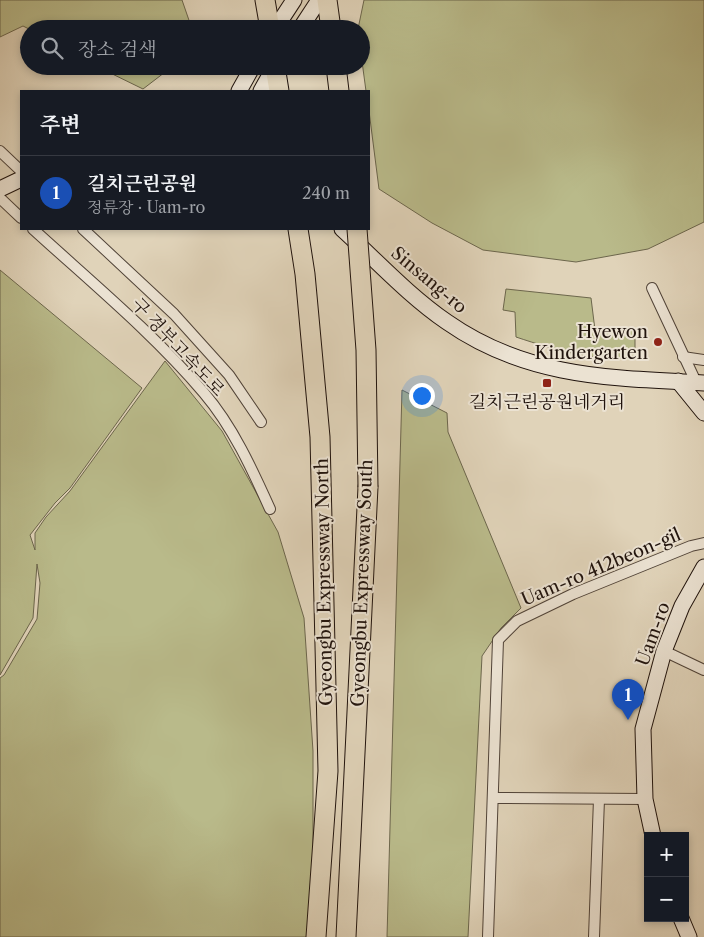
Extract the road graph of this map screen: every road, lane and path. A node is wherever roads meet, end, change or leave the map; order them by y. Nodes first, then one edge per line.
1 (265, 0) edge
2 (294, 0) edge
3 (319, 0) edge
4 (326, 0) edge
5 (268, 20) edge
6 (281, 20) edge
7 (306, 20) edge
8 (329, 20) edge
9 (248, 75) edge
10 (270, 75) edge
11 (276, 75) edge
12 (337, 75) edge
13 (240, 90) edge
14 (263, 90) edge
15 (278, 90) edge
16 (340, 90) edge
17 (0, 151) edge
18 (20, 170) edge
19 (20, 180) edge
20 (0, 190) edge
21 (0, 198) edge
22 (20, 217) edge
23 (34, 230) edge
24 (84, 230) edge
25 (298, 230) edge
26 (343, 230) edge
27 (357, 230) edge
28 (652, 288) dead end
29 (683, 357) junction
30 (704, 360) edge
31 (678, 381) junction
32 (700, 383) edge
33 (704, 413) edge
34 (261, 422) dead end
35 (270, 509) dead end
36 (704, 543) edge
37 (704, 567) edge
38 (664, 651) junction
39 (704, 670) edge
40 (493, 798) junction
41 (599, 799) junction
42 (644, 799) junction
43 (652, 832) edge
44 (683, 922) edge
45 (316, 937) edge
46 (346, 937) edge
47 (488, 937) edge
48 (594, 937) edge
49 (689, 937) edge

1 - 5 highway
2 - 6 main road
3 - 7 main road
4 - 8 highway
9 - 13 main road
10 - 14 main road
11 - 15 highway
12 - 16 highway
17 - 18 street
19 - 20 main road
21 - 22 street
23 - 35 street, 구 경부고속도로
24 - 34 street, 구 경부고속도로
25 - 45 highway, Gyeongbu Expressway North
26 - 31 main road, Sinsang-ro
27 - 46 highway, Gyeongbu Expressway South, bridge
28 - 29 street
29 - 30 street
29 - 32 street
31 - 32 main road, Sinsang-ro
31 - 33 main road
36 - 40 street, Uam-ro 412beon-gil
37 - 38 main road, Uam-ro
38 - 39 street
38 - 42 main road, Uam-ro
40 - 41 street
40 - 47 street, Uam-ro 412beon-gil
41 - 42 street
41 - 48 street
42 - 43 main road, Uam-ro
44 - 49 main road

